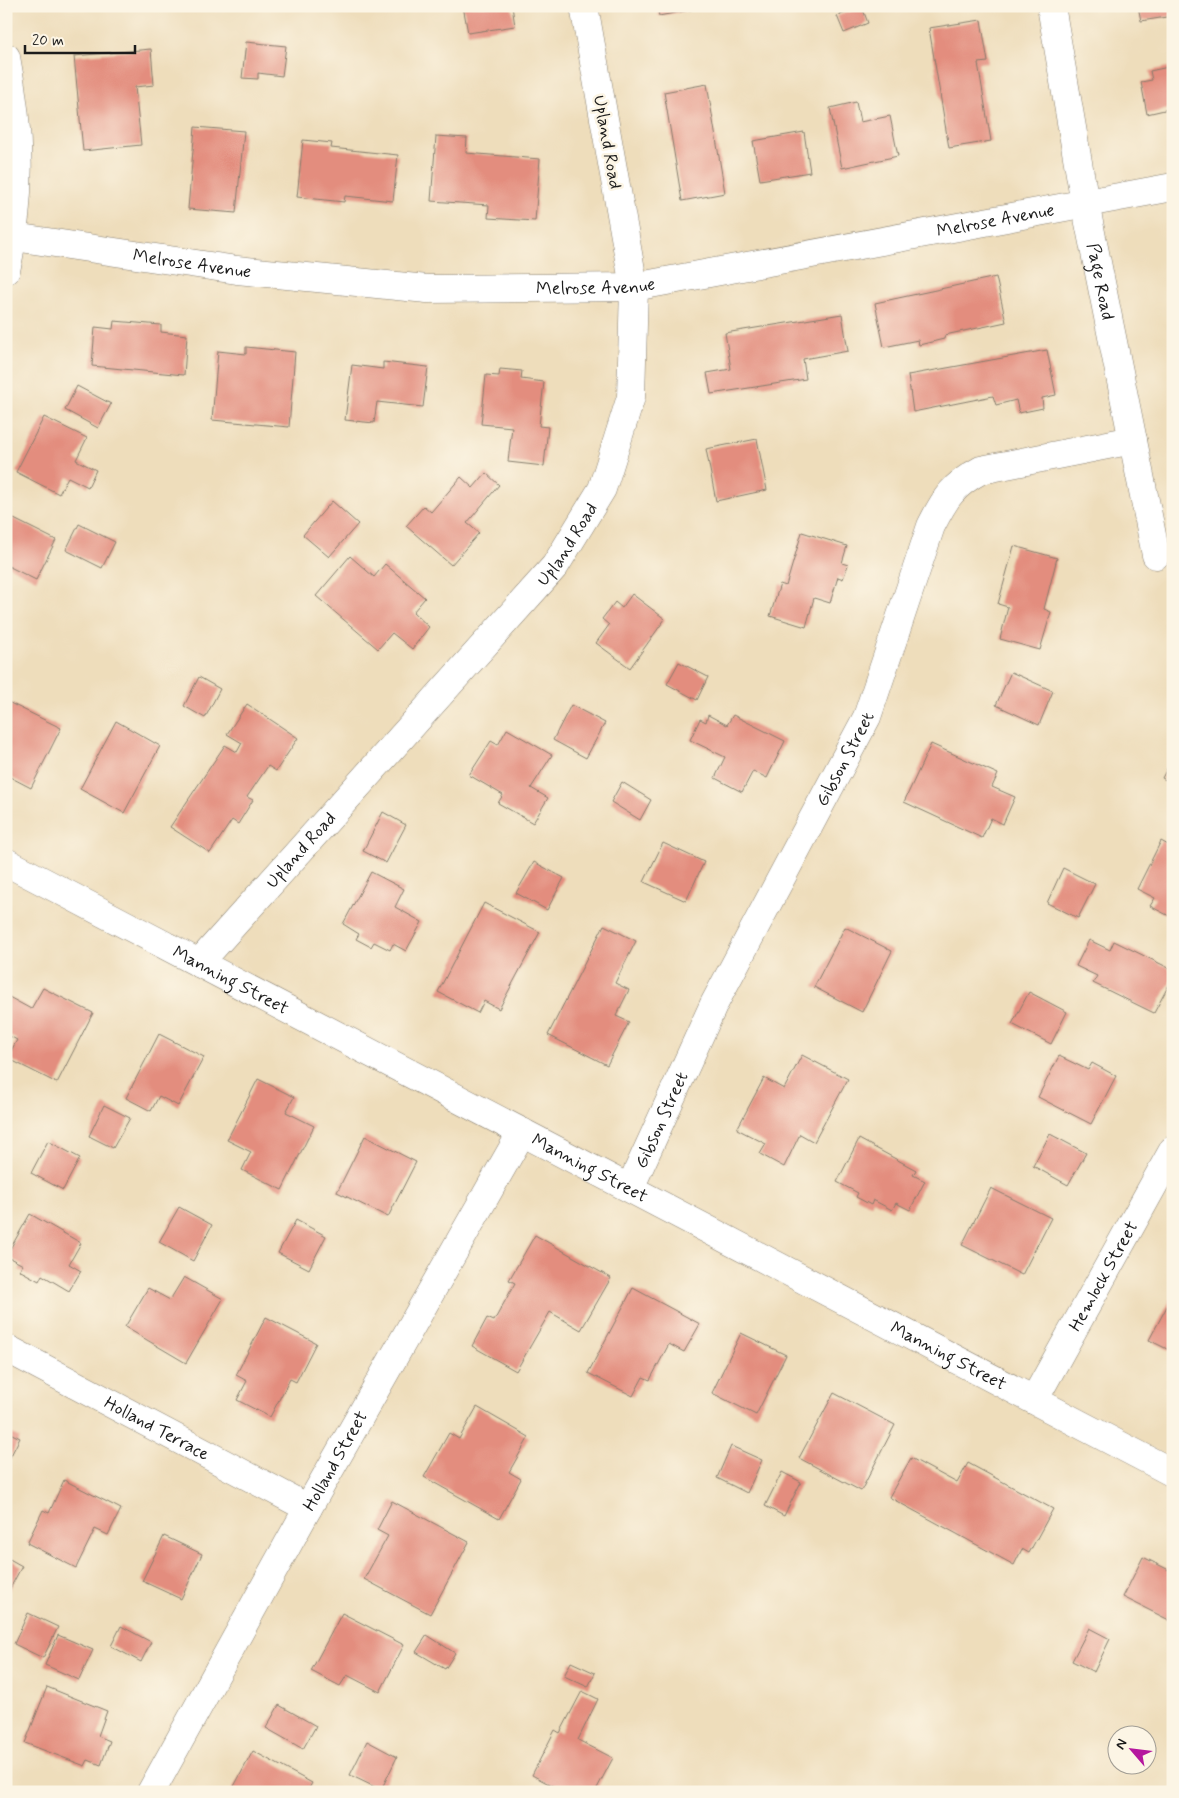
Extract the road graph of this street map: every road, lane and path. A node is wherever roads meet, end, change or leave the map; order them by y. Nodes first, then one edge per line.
1 (584, 6) edge
2 (1051, 6) edge
3 (6, 57) edge
4 (1173, 187) edge
5 (1085, 203) junction
6 (14, 237) junction
7 (6, 270) edge
8 (634, 287) junction
9 (1133, 440) junction
10 (1156, 555) dead end
11 (6, 862) edge
12 (199, 963) junction
13 (522, 1132) junction
14 (1173, 1150) edge
15 (630, 1188) junction
16 (6, 1348) edge
17 (1034, 1400) junction
18 (1173, 1473) edge
19 (308, 1508) junction
20 (151, 1792) edge

1 - 8 street, Upland Road
2 - 5 street, Page Road
3 - 6 street
4 - 5 street, Melrose Avenue
5 - 8 street, Melrose Avenue
5 - 9 street, Page Road
6 - 7 street
6 - 8 street, Melrose Avenue
8 - 12 street, Upland Road
9 - 10 street, Page Road
9 - 15 street, Gibson Street
11 - 12 street, Manning Street
12 - 13 street, Manning Street
13 - 15 street, Manning Street
13 - 19 street, Holland Street
14 - 17 street, Hemlock Street
15 - 17 street, Manning Street
16 - 19 street, Holland Terrace
17 - 18 street, Manning Street
19 - 20 street, Holland Street

